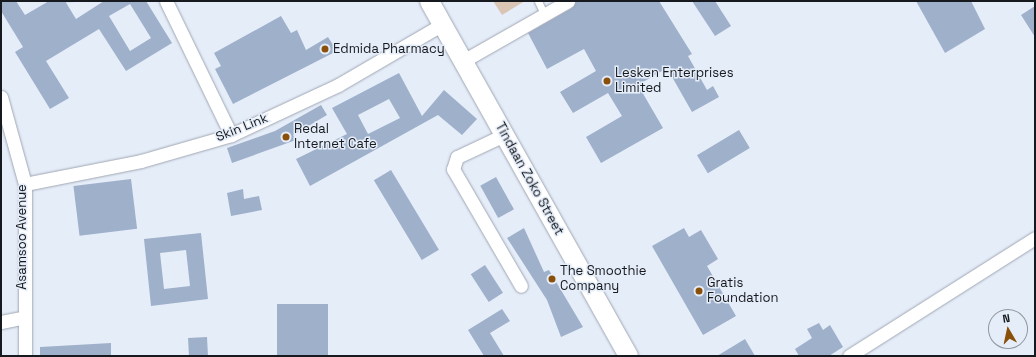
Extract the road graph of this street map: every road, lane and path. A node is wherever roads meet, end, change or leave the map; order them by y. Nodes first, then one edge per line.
1 (166, 1) edge
2 (429, 1) edge
3 (538, 1) edge
4 (568, 1) edge
5 (544, 14) junction
6 (443, 24) junction
7 (463, 61) junction
8 (1, 97) edge
9 (231, 135) junction
10 (504, 135) junction
11 (24, 184) junction
12 (1035, 238) edge
13 (521, 286) dead end
14 (22, 318) junction
15 (1, 322) edge
16 (25, 356) edge
17 (628, 356) edge
18 (849, 356) edge

1 - 9 street
2 - 6 main road, Tindaan Zoko Street
3 - 5 lane
4 - 5 street
5 - 7 street
6 - 7 main road, Tindaan Zoko Street
6 - 9 street, Skin Link
7 - 10 main road, Tindaan Zoko Street
8 - 11 street, Asamsoo Avenue
9 - 11 street, Skin Link
10 - 13 street
10 - 17 main road, Tindaan Zoko Street
11 - 14 street, Asamsoo Avenue
12 - 18 street
14 - 15 street
14 - 16 street, Asamsoo Avenue

